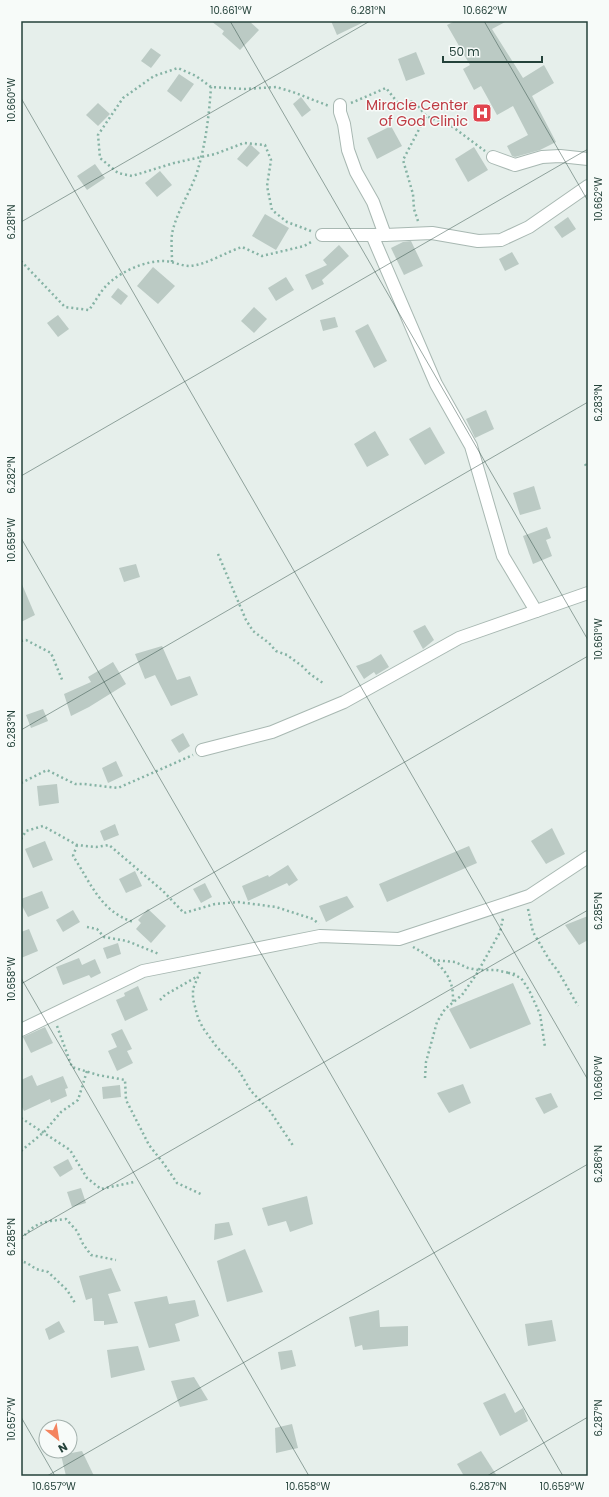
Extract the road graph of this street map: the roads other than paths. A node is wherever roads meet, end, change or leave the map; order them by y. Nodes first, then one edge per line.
1 (340, 106) road end
2 (493, 157) road end
3 (588, 159) edge
4 (588, 186) edge
5 (322, 235) road end
6 (372, 235) junction
7 (385, 236) junction
8 (588, 593) edge
9 (536, 611) junction
10 (202, 750) road end
11 (588, 857) edge
12 (21, 1030) edge

1 - 7 street
2 - 3 street
4 - 7 street
5 - 6 street
6 - 7 street
6 - 9 street
8 - 9 street
9 - 10 street
11 - 12 street

